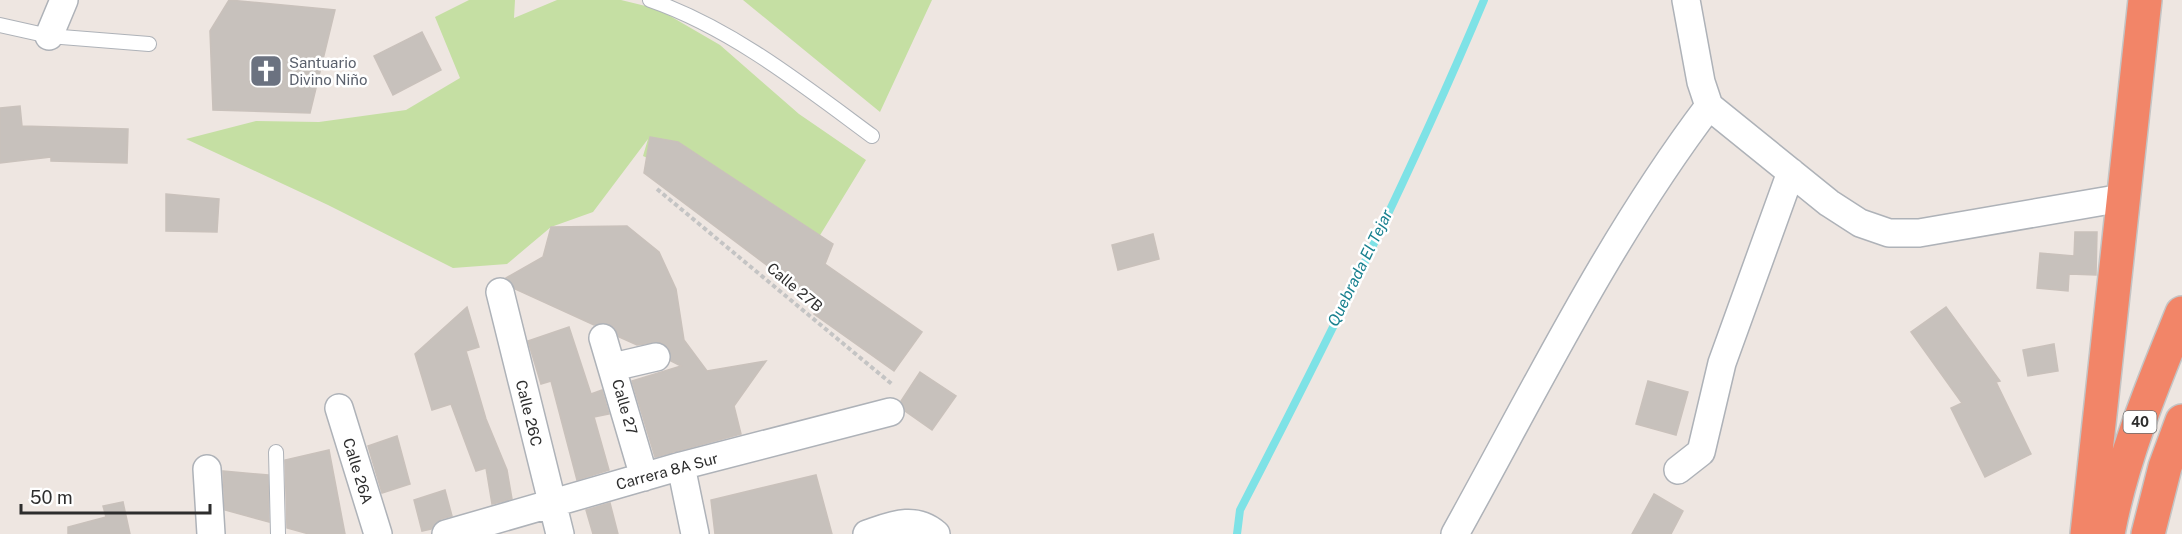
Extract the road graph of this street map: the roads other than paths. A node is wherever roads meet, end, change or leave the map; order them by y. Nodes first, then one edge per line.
1 (64, 0) edge
2 (650, 0) edge
3 (1686, 0) edge
4 (2145, 0) edge
5 (0, 26) edge
6 (49, 36) junction
7 (149, 44) dead end
8 (1709, 106) junction
9 (872, 136) dead end
10 (1791, 172) junction
11 (2122, 198) junction
12 (500, 292) dead end
13 (2182, 313) edge
14 (603, 338) dead end
15 (656, 357) dead end
16 (614, 367) junction
17 (339, 408) dead end
18 (890, 412) road end
19 (2182, 421) edge
20 (276, 452) dead end
21 (681, 466) junction
22 (207, 470) dead end
23 (1678, 470) dead end
24 (644, 477) junction
25 (551, 503) junction
26 (456, 533) edge
27 (2149, 533) edge
28 (211, 534) edge
29 (278, 534) edge
30 (378, 534) edge
31 (560, 534) edge
32 (695, 534) edge
33 (867, 534) edge
34 (936, 534) edge
35 (1455, 534) edge
36 (2087, 534) edge
37 (2108, 534) edge

1 - 6 street
2 - 9 lane
3 - 8 street
4 - 11 highway
5 - 6 lane
6 - 7 lane
8 - 10 street
8 - 35 street
10 - 11 street
10 - 23 street
11 - 36 highway
12 - 25 street, Calle 26C
13 - 37 highway, 40
14 - 16 street, Calle 27
15 - 16 street
16 - 24 street, Calle 27
17 - 30 street, Calle 26A
18 - 21 street, Carrera 8A Sur
19 - 27 highway, 40
20 - 29 lane
21 - 24 street, Carrera 8A Sur
21 - 32 street
22 - 28 street
24 - 25 street, Carrera 8A Sur
25 - 26 street, Carrera 8A Sur
25 - 31 street, Calle 26C
33 - 34 street

